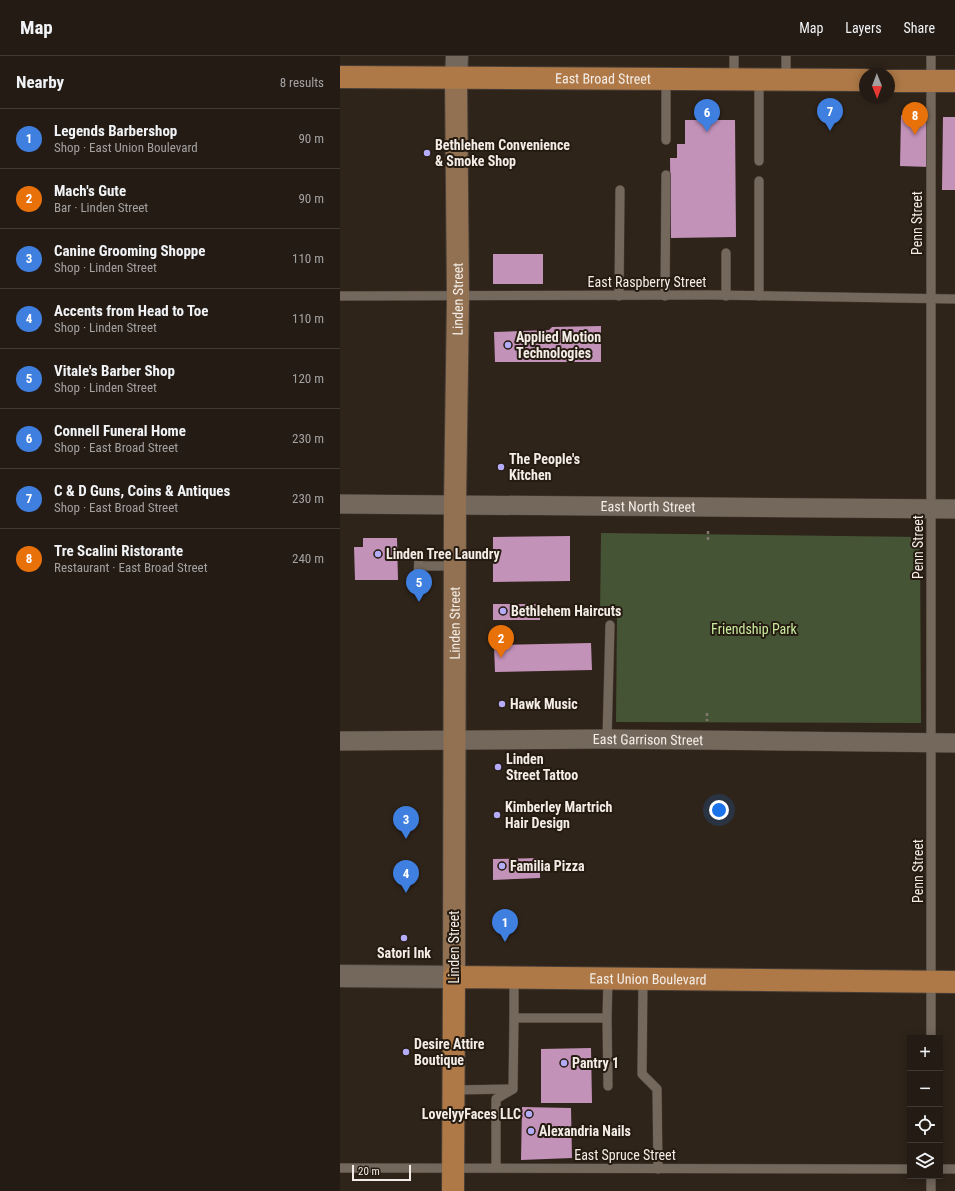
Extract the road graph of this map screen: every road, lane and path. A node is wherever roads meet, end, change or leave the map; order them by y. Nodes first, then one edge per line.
1 (457, 56) edge
2 (734, 56) edge
3 (786, 56) edge
4 (931, 56) edge
5 (340, 78) edge
6 (456, 79) junction
7 (666, 79) junction
8 (734, 80) junction
9 (759, 80) junction
10 (786, 80) junction
11 (859, 80) edge
12 (895, 81) edge
13 (931, 81) junction
14 (955, 81) edge
15 (666, 140) dead end
16 (759, 161) dead end
17 (666, 175) dead end
18 (759, 181) dead end
19 (620, 190) dead end
20 (726, 253) dead end
21 (340, 296) edge
22 (619, 296) junction
23 (665, 296) junction
24 (726, 296) junction
25 (759, 296) junction
26 (458, 297) junction
27 (931, 298) junction
28 (955, 299) edge
29 (340, 504) edge
30 (455, 504) junction
31 (932, 509) junction
32 (955, 509) edge
33 (708, 531) dead end
34 (708, 540) dead end
35 (419, 555) dead end
36 (419, 566) junction
37 (455, 566) junction
38 (418, 577) dead end
39 (610, 625) dead end
40 (607, 739) junction
41 (455, 740) junction
42 (340, 741) edge
43 (932, 742) junction
44 (955, 743) edge
45 (340, 976) edge
46 (454, 977) junction
47 (514, 978) junction
48 (608, 979) junction
49 (644, 979) junction
50 (932, 982) junction
51 (955, 982) edge
52 (514, 1018) junction
53 (607, 1018) junction
54 (932, 1035) edge
55 (608, 1086) dead end
56 (513, 1089) junction
57 (454, 1090) junction
58 (340, 1168) edge
59 (496, 1168) junction
60 (454, 1169) junction
61 (658, 1169) junction
62 (907, 1169) edge
63 (943, 1169) edge
64 (955, 1169) edge
65 (931, 1179) edge
66 (454, 1191) edge
67 (931, 1191) edge

1 - 6 street, Linden Street
2 - 8 lane
3 - 10 lane
4 - 13 lane, Penn Street
5 - 6 main road, East Broad Street
6 - 7 main road, East Broad Street
6 - 26 main road, Linden Street
7 - 8 main road, East Broad Street
7 - 15 lane
8 - 9 main road, East Broad Street
9 - 10 main road, East Broad Street
9 - 16 lane
10 - 11 main road, East Broad Street
12 - 13 main road
13 - 14 main road
13 - 27 lane, Penn Street
17 - 23 lane
18 - 25 lane
19 - 22 lane
20 - 24 lane
21 - 26 lane, East Raspberry Street
22 - 23 lane, East Raspberry Street
22 - 26 lane, East Raspberry Street
23 - 24 lane, East Raspberry Street
24 - 25 lane, East Raspberry Street
25 - 27 lane, East Raspberry Street
26 - 30 main road, Linden Street
27 - 28 lane, East Raspberry Street
27 - 31 lane, Penn Street
29 - 30 street, East North Street
30 - 31 street, East North Street
30 - 37 main road, Linden Street
31 - 32 street, East North Street
31 - 43 lane, Penn Street
33 - 34 path
35 - 36 lane
36 - 37 lane
36 - 38 lane
37 - 41 main road, Linden Street
39 - 40 lane
40 - 41 street, East Garrison Street
40 - 43 street, East Garrison Street
41 - 42 street, East Garrison Street
41 - 46 main road, Linden Street
43 - 44 street, East Garrison Street
43 - 50 lane, Penn Street
45 - 46 street, East Union Boulevard
46 - 47 main road, East Union Boulevard
46 - 57 main road, Linden Street
47 - 48 main road, East Union Boulevard
47 - 52 lane
48 - 49 main road, East Union Boulevard
48 - 53 lane
49 - 50 main road, East Union Boulevard
49 - 61 lane
50 - 51 main road, East Union Boulevard
50 - 54 lane, Penn Street
52 - 53 lane
52 - 56 lane
53 - 55 lane
56 - 57 lane
56 - 59 lane
57 - 60 main road, Linden Street
58 - 60 lane, East Spruce Street
59 - 60 lane, East Spruce Street
59 - 61 lane, East Spruce Street
60 - 66 main road, Linden Street
61 - 62 lane, East Spruce Street
63 - 64 lane
65 - 67 lane

